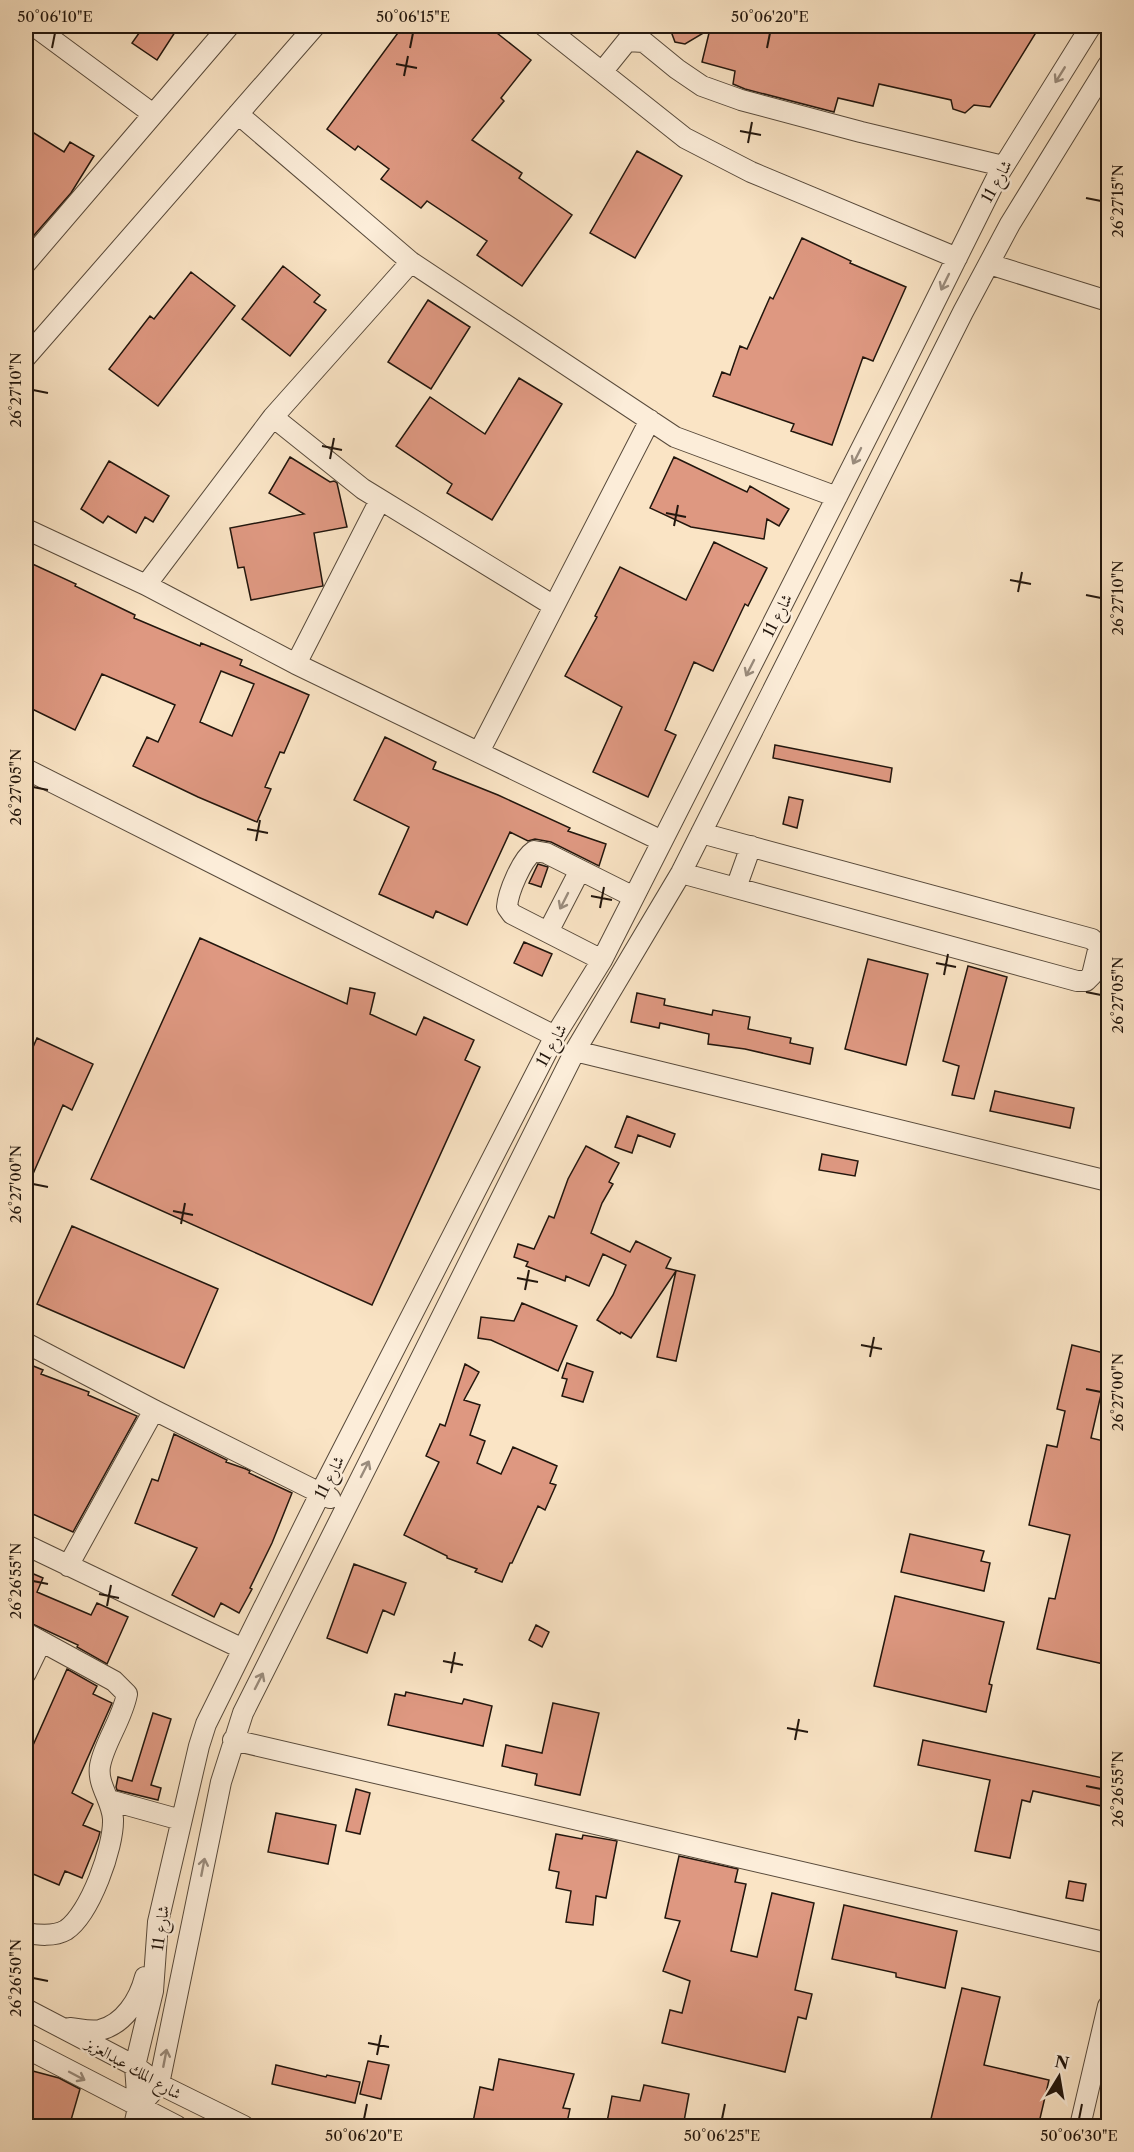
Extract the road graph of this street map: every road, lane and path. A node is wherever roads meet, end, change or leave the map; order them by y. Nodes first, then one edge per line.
1 (34, 26) edge
2 (229, 26) edge
3 (315, 26) edge
4 (544, 26) edge
5 (1091, 26) edge
6 (1108, 65) edge
7 (602, 72) junction
8 (153, 114) junction
9 (238, 114) junction
10 (1004, 166) junction
11 (957, 258) junction
12 (411, 262) junction
13 (26, 263) edge
14 (990, 264) junction
15 (1108, 301) edge
16 (26, 357) edge
17 (273, 417) junction
18 (650, 420) junction
19 (837, 497) junction
20 (380, 500) junction
21 (26, 529) edge
22 (146, 585) junction
23 (554, 606) junction
24 (296, 664) junction
25 (479, 752) junction
26 (26, 769) edge
27 (702, 833) junction
28 (662, 841) junction
29 (751, 846) junction
30 (580, 870) junction
31 (681, 873) junction
32 (736, 888) junction
33 (634, 897) junction
34 (548, 932) junction
35 (602, 960) junction
36 (555, 1036) junction
37 (575, 1051) junction
38 (1108, 1181) edge
39 (26, 1343) edge
40 (154, 1410) junction
41 (321, 1492) junction
42 (346, 1506) junction
43 (26, 1545) edge
44 (68, 1566) junction
45 (33, 1637) edge
46 (243, 1649) junction
47 (26, 1673) edge
48 (233, 1740) junction
49 (109, 1800) junction
50 (181, 1820) junction
51 (158, 1922) junction
52 (26, 1933) edge
53 (1108, 1943) edge
54 (1108, 2006) edge
55 (26, 2009) edge
56 (60, 2027) junction
57 (26, 2048) edge
58 (135, 2066) junction
59 (159, 2084) junction
60 (136, 2117) edge
61 (177, 2127) edge
62 (244, 2127) edge
63 (1080, 2127) edge

1 - 8 street
2 - 8 street
3 - 9 street
4 - 7 street
5 -> 10 street, شارع 11
6 - 14 street, شارع 11
7 - 10 street
7 - 11 street
8 - 13 street
9 - 12 street
9 - 16 street
10 - 11 street, شارع 11
11 -> 19 street, شارع 11
12 - 17 street
12 - 18 street
14 - 15 street
14 - 27 street, شارع 11
17 - 20 street
17 - 22 street
18 - 19 street
18 - 23 street
19 -> 28 street, شارع 11
20 - 23 street
20 - 24 street
21 - 22 street
22 - 24 street
23 - 25 street
24 - 25 street
25 - 28 street
26 - 36 street
27 - 29 street
27 - 31 street, شارع 11
28 - 33 street, شارع 11
29 - 32 street
29 - 32 street
30 - 33 street
30 -> 34 street
30 - 34 street
31 - 32 street
31 - 37 street, شارع 11
33 - 35 street, شارع 11
34 - 35 street
35 - 36 street, شارع 11
36 - 41 street, شارع 11
37 - 38 street
42 -> 37 street, شارع 11
39 - 40 street
40 - 41 street
40 - 44 street
41 - 42 street
41 - 46 street, شارع 11
48 -> 42 street, شارع 11
43 - 44 street
44 - 46 street
45 - 47 street
45 - 49 street
46 - 50 street, شارع 11
48 - 53 street
59 -> 48 street, شارع 11
49 - 50 street
49 - 52 street
50 - 51 street, شارع 11
51 - 56 street
51 - 58 street, شارع 11
54 - 63 street
55 - 56 street, شارع الملك عبدالعزيز
56 - 58 street, شارع الملك عبدالعزيز
57 -> 60 street, شارع الملك عبدالعزيز
58 - 59 street, شارع الملك عبدالعزيز
58 - 60 street, شارع 11
59 - 60 street, شارع 11
59 - 62 street, شارع الملك عبدالعزيز
60 - 61 street, شارع الملك عبدالعزيز

